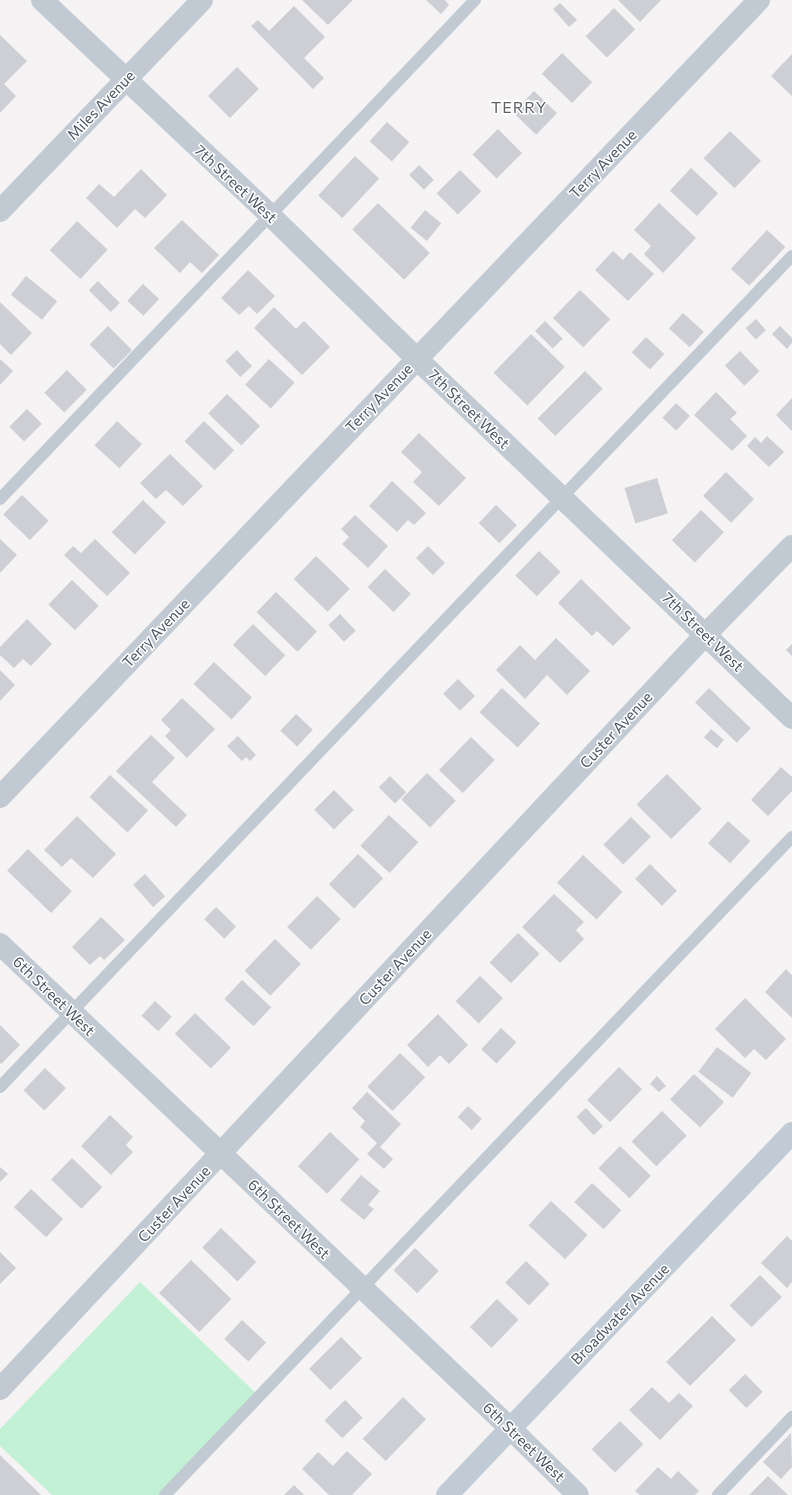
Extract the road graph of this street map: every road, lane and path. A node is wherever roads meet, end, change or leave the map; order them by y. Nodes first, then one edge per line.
1 (42, 0) edge
2 (202, 0) edge
3 (475, 0) edge
4 (759, 0) edge
5 (126, 80) junction
6 (0, 211) edge
7 (270, 215) junction
8 (792, 256) edge
9 (417, 359) junction
10 (0, 498) edge
11 (562, 498) junction
12 (792, 546) edge
13 (706, 634) junction
14 (792, 718) edge
15 (0, 797) edge
16 (792, 837) edge
17 (0, 944) edge
18 (71, 1012) junction
19 (0, 1087) edge
20 (792, 1133) edge
21 (221, 1153) junction
22 (361, 1288) junction
23 (0, 1390) edge
24 (792, 1417) edge
25 (510, 1428) junction
26 (165, 1495) edge
27 (447, 1495) edge
28 (578, 1495) edge
29 (718, 1495) edge

1 - 5 street, 7th Street West
2 - 5 street, Miles Avenue
3 - 7 lane
4 - 9 street, Terry Avenue
5 - 6 street, Miles Avenue
5 - 7 street, 7th Street West
7 - 9 street, 7th Street West
7 - 10 lane
8 - 11 lane
9 - 11 street, 7th Street West
9 - 15 street, Terry Avenue
11 - 13 street, 7th Street West
11 - 18 lane
12 - 13 street, Custer Avenue
13 - 14 street, 7th Street West
13 - 21 street, Custer Avenue
16 - 22 lane
17 - 18 street, 6th Street West
18 - 19 lane
18 - 21 street, 6th Street West
20 - 25 main road, Broadwater Avenue
21 - 22 street, 6th Street West
21 - 23 street, Custer Avenue
22 - 25 street, 6th Street West
22 - 26 lane
24 - 29 lane
25 - 27 main road, Broadwater Avenue
25 - 28 street, 6th Street West

